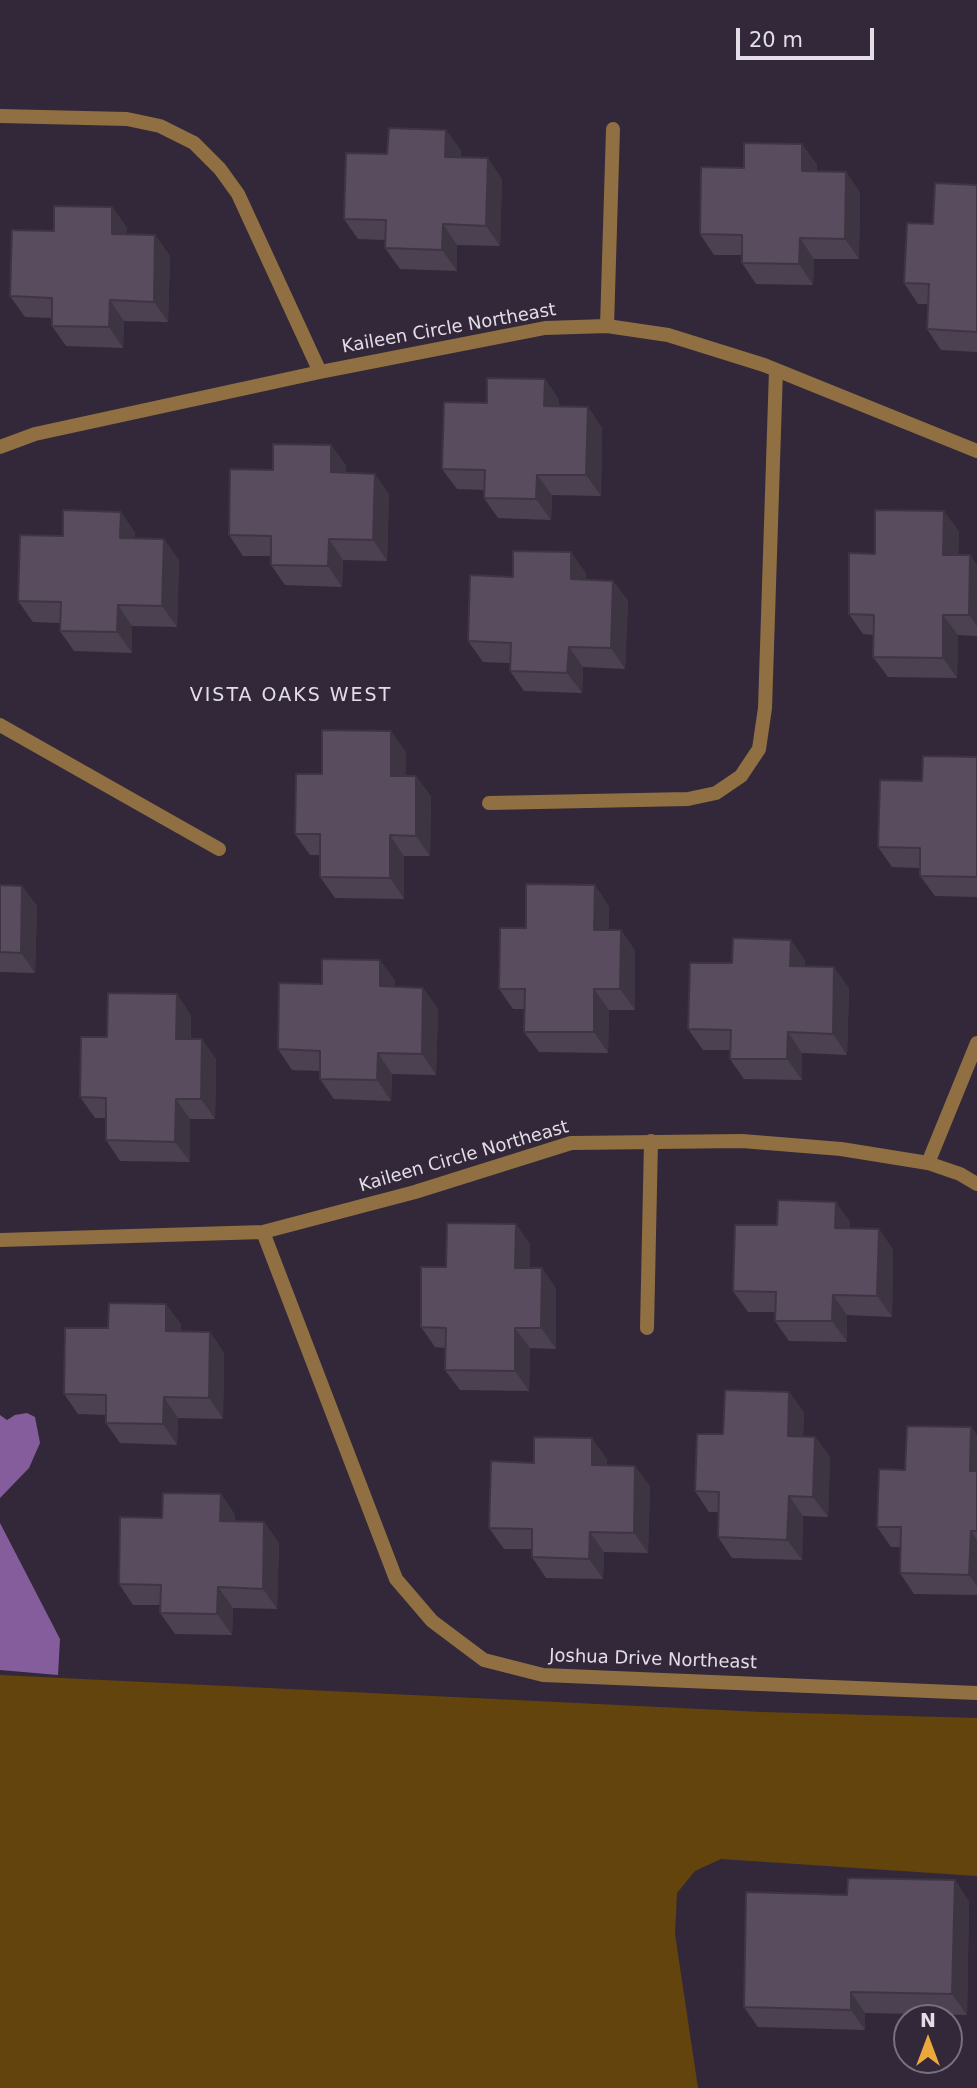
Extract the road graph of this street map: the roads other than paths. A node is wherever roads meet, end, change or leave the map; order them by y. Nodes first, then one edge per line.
1 (0, 116) edge
2 (613, 129) dead end
3 (607, 326) junction
4 (776, 370) junction
5 (320, 372) junction
6 (0, 447) edge
7 (977, 451) edge
8 (0, 725) edge
9 (489, 803) dead end
10 (219, 849) dead end
11 (977, 1043) edge
12 (651, 1141) junction
13 (928, 1163) junction
14 (977, 1184) edge
15 (263, 1232) junction
16 (0, 1240) edge
17 (647, 1328) dead end
18 (977, 1693) edge

1 - 5 street
2 - 3 street
3 - 4 street, Kaileen Circle Northeast
3 - 5 street, Kaileen Circle Northeast
4 - 7 street, Kaileen Circle Northeast
4 - 9 street
5 - 6 street, Kaileen Circle Northeast
8 - 10 street
11 - 13 street
12 - 13 street, Kaileen Circle Northeast
12 - 15 street, Kaileen Circle Northeast
12 - 17 street
13 - 14 street, Kaileen Circle Northeast
15 - 16 street, Kaileen Circle Northeast
15 - 18 street, Joshua Drive Northeast

